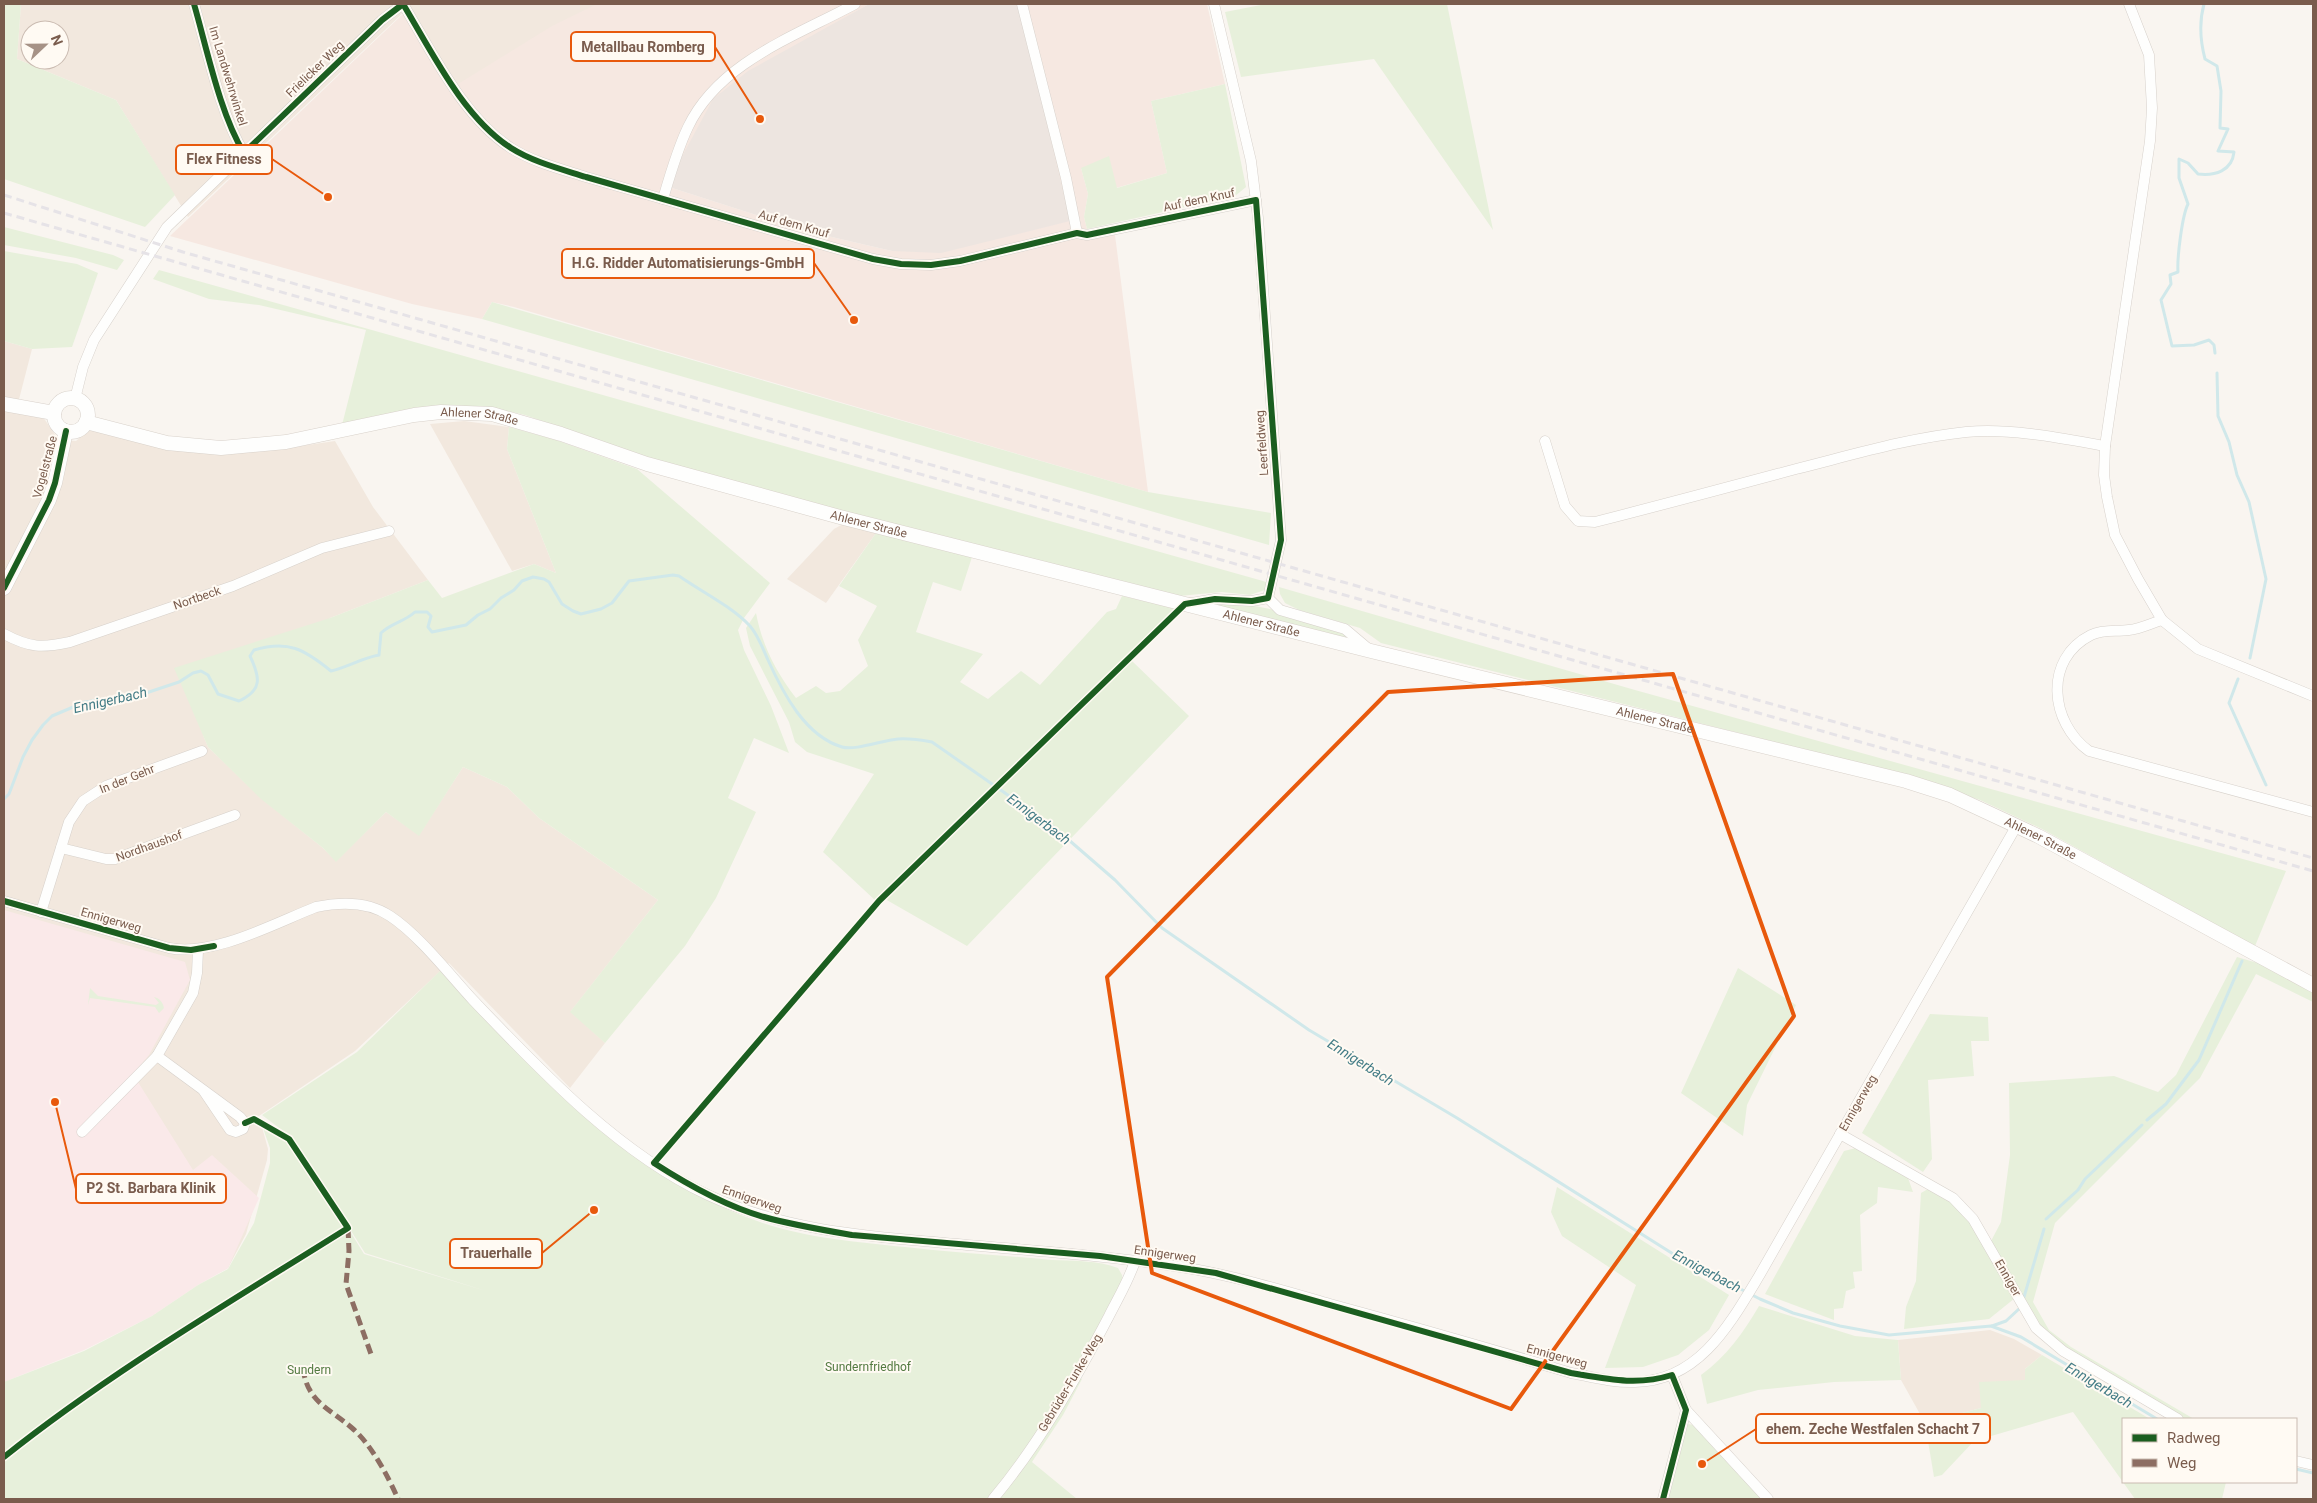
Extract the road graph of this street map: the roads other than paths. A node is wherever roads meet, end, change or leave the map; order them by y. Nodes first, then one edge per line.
1 (194, 4) edge
2 (403, 4) edge
3 (855, 4) edge
4 (1022, 4) edge
5 (1214, 4) edge
6 (2129, 4) edge
7 (392, 7) edge
8 (244, 153) junction
9 (663, 199) junction
10 (1256, 200) junction
11 (1077, 234) junction
12 (75, 399) junction
13 (4, 404) edge
14 (54, 413) junction
15 (86, 422) junction
16 (66, 431) junction
17 (1545, 441) dead end
18 (2105, 446) junction
19 (389, 531) dead end
20 (4, 588) edge
21 (1268, 598) junction
22 (1185, 604) junction
23 (2162, 620) junction
24 (4, 634) edge
25 (1371, 651) junction
26 (2313, 696) edge
27 (202, 751) dead end
28 (2313, 812) edge
29 (235, 815) dead end
30 (2017, 825) junction
31 (61, 848) junction
32 (4, 901) edge
33 (41, 912) junction
34 (198, 950) junction
35 (2313, 985) edge
36 (157, 1056) junction
37 (203, 1090) dead end
38 (82, 1132) dead end
39 (1840, 1134) junction
40 (1135, 1261) junction
41 (1672, 1375) junction
42 (1686, 1410) junction
43 (2176, 1418) edge
44 (2297, 1460) edge
45 (2313, 1465) edge
46 (993, 1499) edge
47 (1663, 1499) edge
48 (1768, 1499) edge

1 - 8 street, Im Landwehrwinkel
2 - 7 street, Frielicker Weg
2 - 9 street, Auf dem Knuf
3 - 9 street
4 - 11 street
5 - 10 street, Leerfeldweg
6 - 18 street
7 - 8 street, Frielicker Weg
8 - 12 street, Frielicker Weg
9 - 11 street, Auf dem Knuf
10 - 11 street, Auf dem Knuf
10 - 21 street, Leerfeldweg
12 - 14 main road
12 - 15 main road
13 - 14 main road
14 - 16 main road
15 - 16 main road
15 - 22 main road, Ahlener Straße
16 - 20 main road, Vogelstraße
17 - 18 street
18 - 23 street
19 - 24 street, Nortbeck
21 - 22 street
21 - 25 street
22 - 25 main road, Ahlener Straße
23 - 26 street
23 - 28 street
25 - 30 main road, Ahlener Straße
27 - 31 street, In der Gehr
29 - 31 street, Nordhaushof
30 - 35 main road, Ahlener Straße
30 - 39 street, Ennigerweg
31 - 33 street, In der Gehr
32 - 33 street, Ennigerweg
33 - 34 street, Ennigerweg
34 - 36 street
34 - 40 street, Ennigerweg
36 - 37 street
36 - 38 street
39 - 41 street, Ennigerweg
39 - 43 street, Enniger
40 - 41 street, Ennigerweg
40 - 46 street, Gebrüder-Funke-Weg
41 - 42 street
42 - 47 street
42 - 48 street
44 - 45 street

